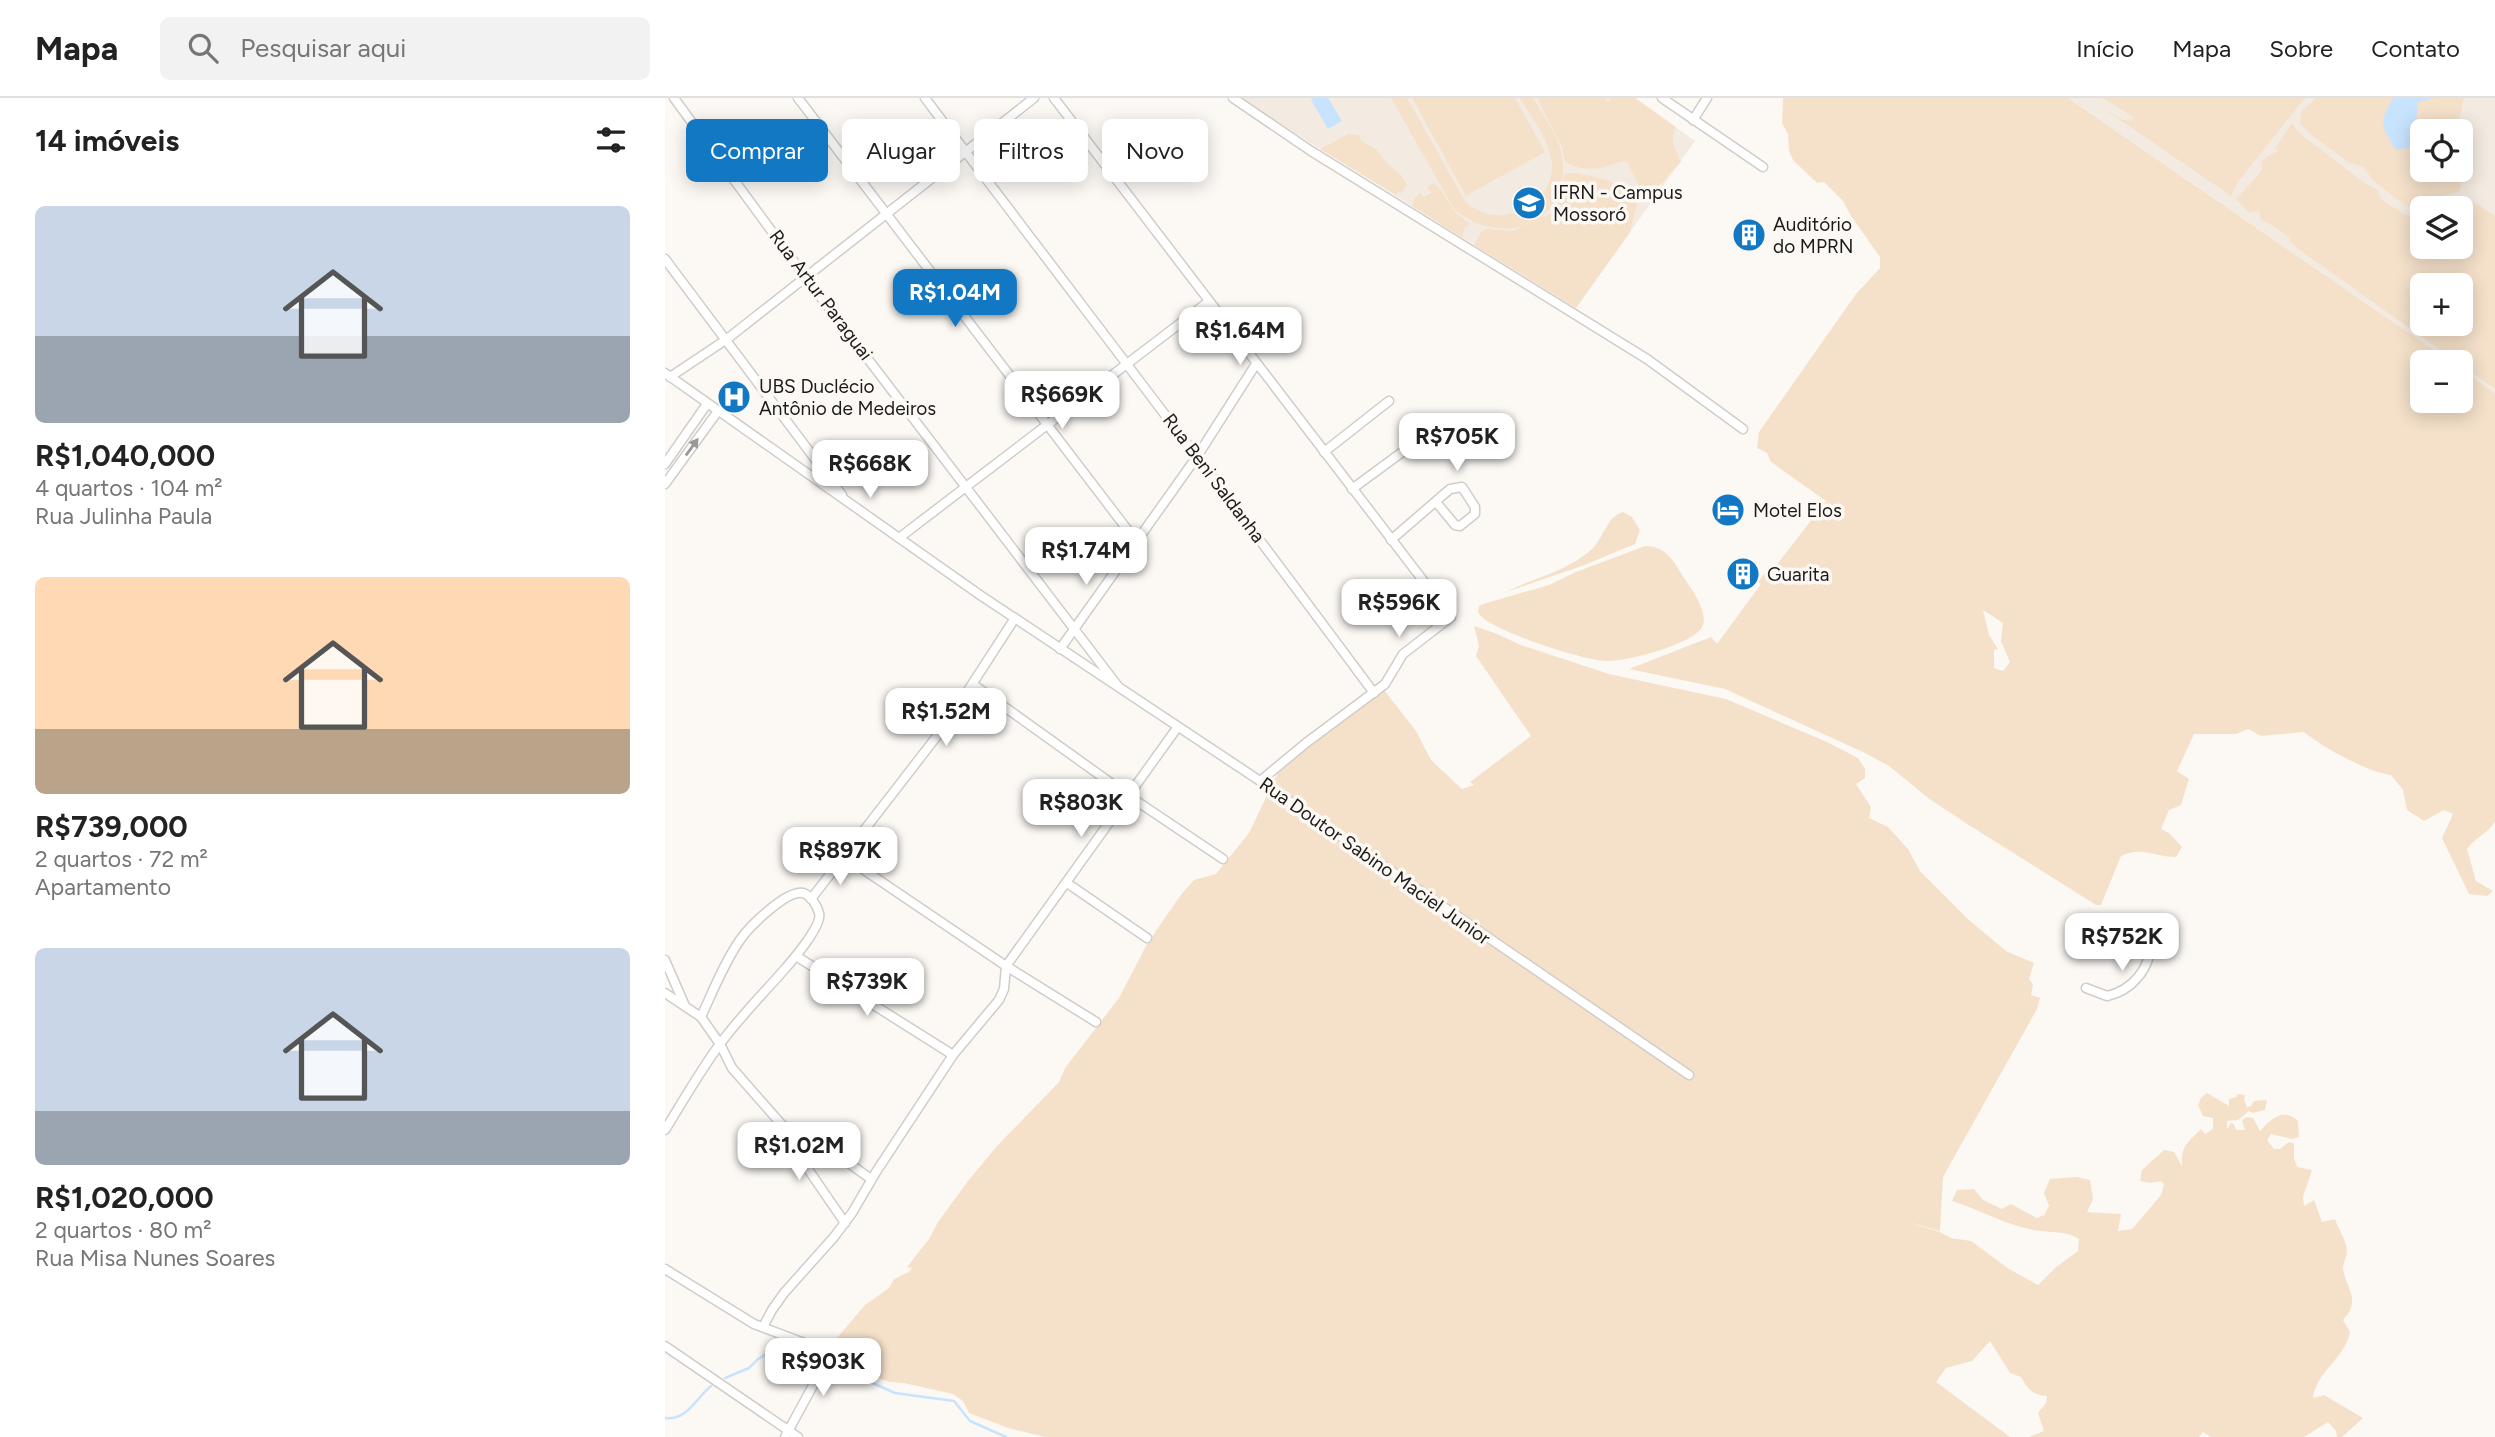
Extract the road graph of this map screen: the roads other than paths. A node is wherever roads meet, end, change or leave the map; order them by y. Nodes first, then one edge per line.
1 (674, 98) edge
2 (798, 98) edge
3 (925, 98) edge
4 (1034, 98) edge
5 (1054, 98) edge
6 (1233, 98) edge
7 (1662, 98) edge
8 (1707, 98) edge
9 (1693, 120) junction
10 (966, 152) junction
11 (1763, 166) dead end
12 (886, 213) junction
13 (665, 260) edge
14 (806, 278) junction
15 (1208, 302) junction
16 (727, 339) junction
17 (1127, 364) junction
18 (1256, 364) junction
19 (667, 375) edge
20 (1389, 401) dead end
21 (707, 404) junction
22 (718, 411) junction
23 (1047, 425) junction
24 (1743, 429) dead end
25 (1420, 439) dead end
26 (1324, 452) junction
27 (1198, 455) junction
28 (665, 464) edge
29 (666, 481) edge
30 (966, 487) junction
31 (1352, 489) junction
32 (848, 502) junction
33 (1436, 502) junction
34 (899, 538) junction
35 (1391, 540) junction
36 (1136, 541) junction
37 (1014, 618) junction
38 (1074, 628) junction
39 (1060, 649) junction
40 (974, 685) junction
41 (1122, 691) junction
42 (1374, 693) junction
43 (1177, 728) junction
44 (1260, 781) junction
45 (1129, 796) junction
46 (845, 857) junction
47 (1223, 859) dead end
48 (1067, 883) junction
49 (811, 899) junction
50 (1147, 938) dead end
51 (2149, 942) dead end
52 (796, 956) junction
53 (665, 960) edge
54 (1006, 966) junction
55 (2086, 988) dead end
56 (665, 993) edge
57 (685, 1006) junction
58 (701, 1017) junction
59 (1096, 1022) dead end
60 (720, 1044) junction
61 (953, 1055) junction
62 (1689, 1075) dead end
63 (782, 1125) junction
64 (665, 1130) edge
65 (871, 1180) junction
66 (845, 1223) junction
67 (665, 1269) edge
68 (764, 1327) junction
69 (665, 1346) edge
70 (787, 1434) edge
71 (798, 1437) edge

1 - 14 street, Rua Artur Paraguai
2 - 12 street
3 - 10 street, Rua Beni Saldanha
4 - 10 street
5 - 15 street
6 - 24 street
7 - 9 street
8 - 9 street
9 - 11 street
10 - 12 street
10 - 17 street, Rua Beni Saldanha
12 - 14 street
12 - 23 street
13 - 16 street
14 - 16 street
14 - 30 street, Rua Artur Paraguai
15 - 17 street
15 - 18 street
16 - 19 street
16 - 32 street
17 - 23 street
17 - 27 street, Rua Beni Saldanha
18 - 26 street
18 - 27 street
19 - 21 street, Rua Doutor Sabino Maciel Junior
20 - 26 street
21 - 22 street, Rua Doutor Sabino Maciel Junior
21 - 28 street
29 -> 22 street
22 - 32 street, Rua Doutor Sabino Maciel Junior
23 - 30 street
23 - 36 street
25 - 31 street
26 - 31 street
27 - 36 street
27 - 42 street, Rua Beni Saldanha
30 - 34 street
30 - 38 street, Rua Artur Paraguai
31 - 35 street
32 - 34 street, Rua Doutor Sabino Maciel Junior
33 - 33 street
33 - 35 street
34 - 37 street, Rua Doutor Sabino Maciel Junior
35 - 42 street
36 - 38 street
37 - 39 street, Rua Doutor Sabino Maciel Junior
37 - 40 street
38 - 39 street
38 - 41 street, Rua Artur Paraguai
39 - 41 street, Rua Doutor Sabino Maciel Junior
40 - 45 street
40 - 46 street
41 - 43 street, Rua Doutor Sabino Maciel Junior
42 - 44 street
43 - 44 street, Rua Doutor Sabino Maciel Junior
43 - 45 street
44 - 62 street, Rua Doutor Sabino Maciel Junior
45 - 47 street
45 - 48 street
46 - 49 street
46 - 54 street
48 - 50 street
48 - 54 street
49 - 52 street
49 - 58 street
51 - 55 street
52 - 60 street
52 - 61 street
53 - 57 street
54 - 59 street
54 - 61 street
56 - 57 street
57 - 58 street
58 - 60 street
60 - 63 street
60 - 64 street
61 - 65 street
63 - 65 street
63 - 66 street
65 - 66 street
66 - 68 street
67 - 68 street
68 - 70 street
69 - 70 street
70 - 71 street

